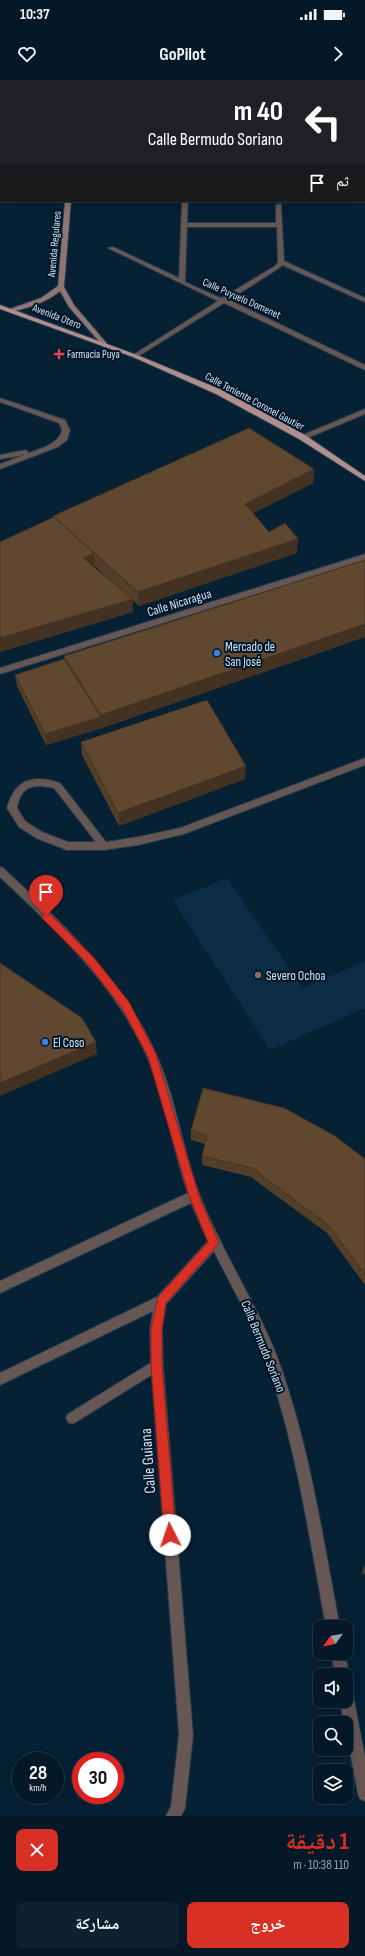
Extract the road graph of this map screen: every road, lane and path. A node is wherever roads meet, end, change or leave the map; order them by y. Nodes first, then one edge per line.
1 (68, 202) edge
2 (184, 202) edge
3 (279, 206) dead end
4 (184, 225) junction
5 (279, 225) junction
6 (111, 248) dead end
7 (280, 262) junction
8 (182, 282) junction
9 (61, 286) junction
10 (365, 300) edge
11 (225, 301) junction
12 (0, 306) edge
13 (10, 310) junction
14 (106, 346) junction
15 (135, 356) junction
16 (365, 368) edge
17 (0, 400) edge
18 (365, 411) edge
19 (302, 437) junction
20 (55, 445) junction
21 (0, 457) edge
22 (0, 467) edge
23 (365, 479) edge
24 (365, 556) edge
25 (0, 671) edge
26 (365, 761) edge
27 (104, 846) junction
28 (0, 871) edge
29 (194, 1196) junction
30 (214, 1243) junction
31 (0, 1287) edge
32 (161, 1301) junction
33 (157, 1365) junction
34 (0, 1379) edge
35 (72, 1418) dead end
36 (332, 1620) edge
37 (348, 1708) edge
38 (365, 1794) edge
39 (173, 1816) edge

1 - 9 main road, Avenida Regulares
2 - 4 street
3 - 5 street
4 - 5 street
4 - 8 street
5 - 7 street
6 - 8 street, Calle Puyuelo Domenet
7 - 10 street
7 - 11 street
8 - 11 street, Calle Puyuelo Domenet
9 - 13 main road
9 - 14 main road, Avenida Regulares
11 - 15 street
11 - 16 street, Calle Puyuelo Domenet
12 - 13 main road, Avenida Otero
13 - 14 main road, Avenida Otero
14 - 15 main road, Calle Teniente Coronel Gautier
15 - 19 main road, Calle Teniente Coronel Gautier
17 - 20 street
18 - 19 street
19 - 23 main road, Calle Teniente Coronel Gautier
20 - 21 street
20 - 22 street
24 - 25 street, Calle Nicaragua
26 - 27 street
27 - 27 street
28 - 29 street, Calle Bermudo Soriano
29 - 30 street, Calle Bermudo Soriano
29 - 31 street
30 - 32 street
30 - 36 street, Calle Bermudo Soriano
32 - 33 street, Calle Guiana
32 - 34 street
33 - 35 street
33 - 39 street, Calle Guiana
37 - 38 street

